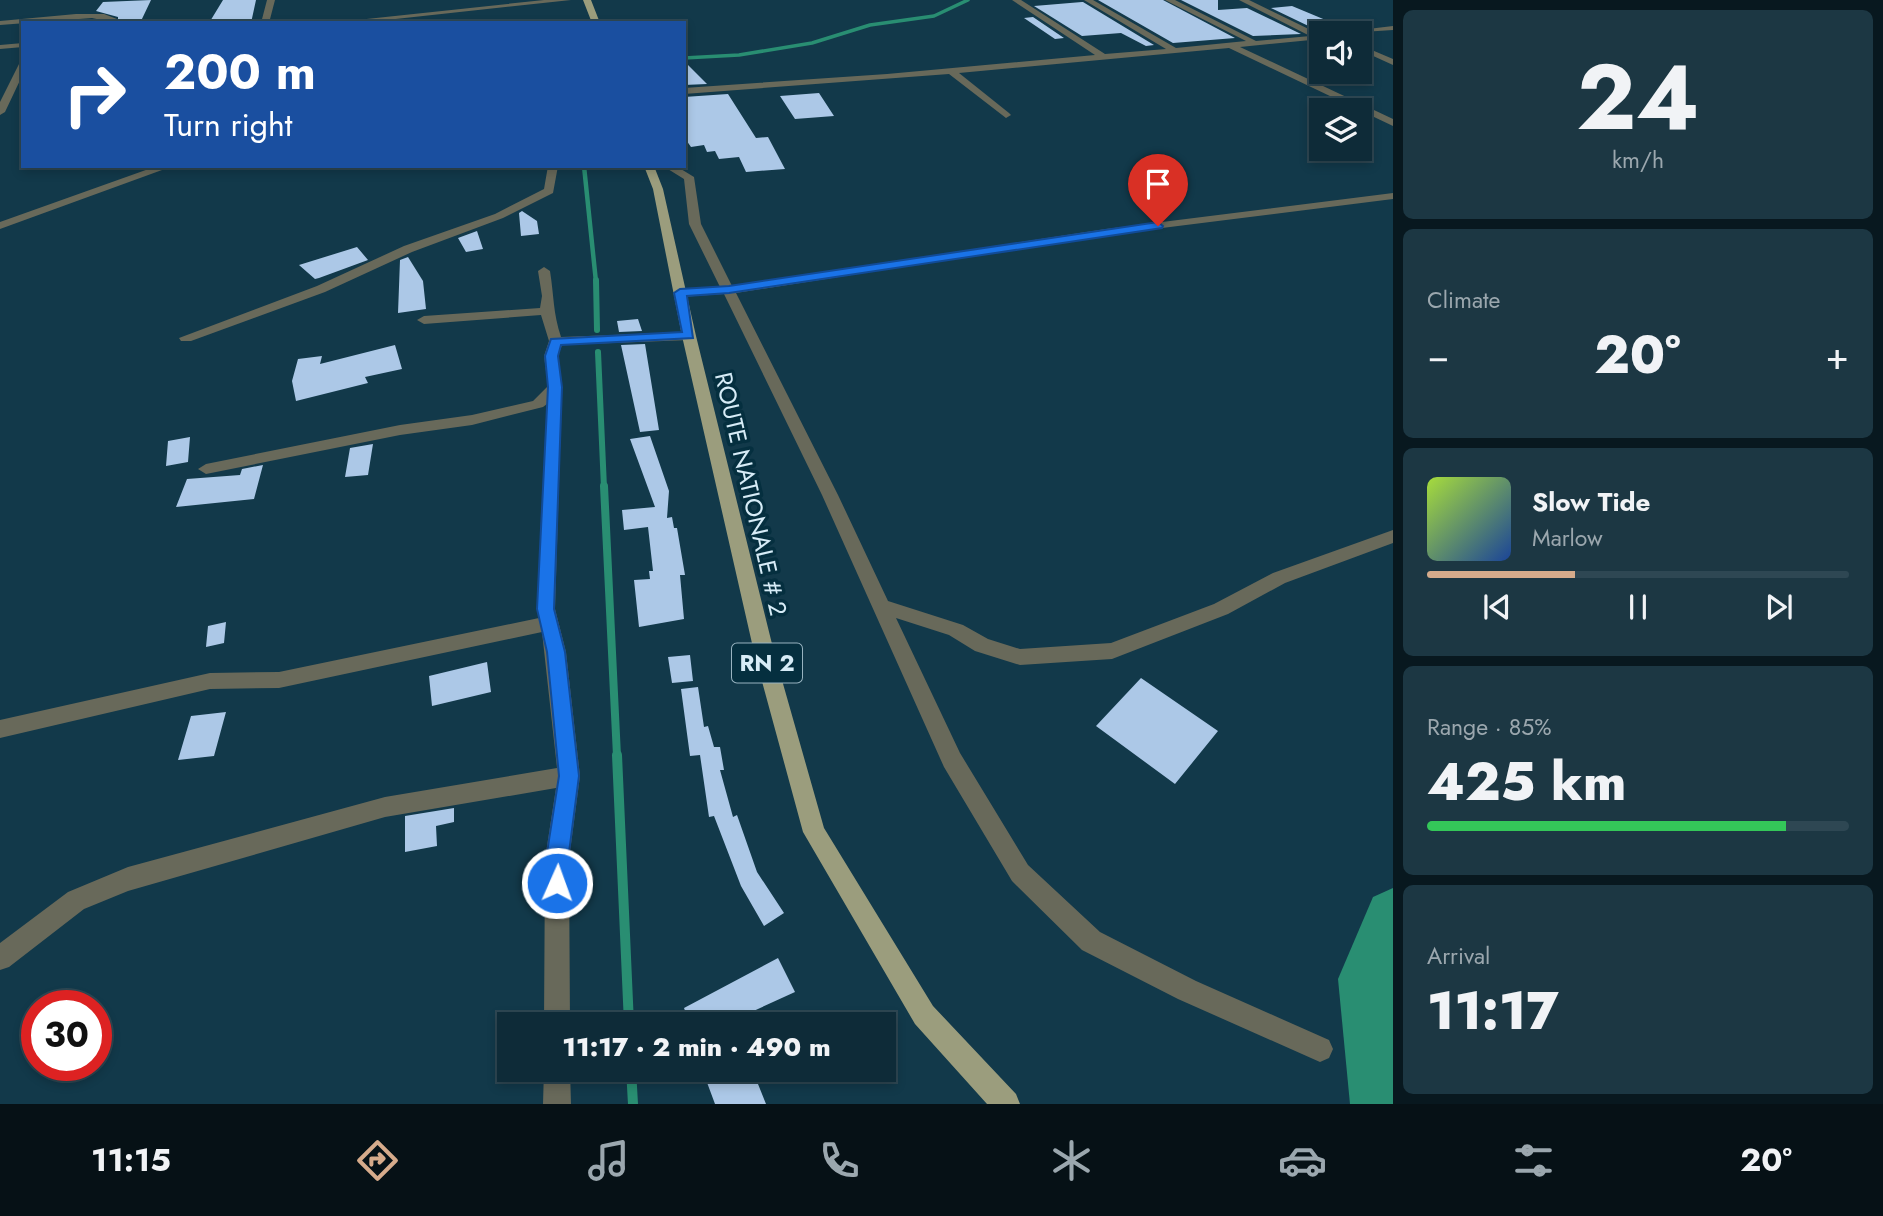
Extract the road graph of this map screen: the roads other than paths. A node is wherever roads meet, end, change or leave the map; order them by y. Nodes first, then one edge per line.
1 (271, 0) edge
2 (568, 0) edge
3 (587, 0) edge
4 (1016, 0) edge
5 (1088, 0) edge
6 (1169, 0) edge
7 (1243, 0) edge
8 (21, 21) edge
9 (27, 21) edge
10 (112, 21) edge
11 (266, 21) edge
12 (353, 21) edge
13 (595, 21) edge
14 (0, 23) edge
15 (1393, 28) edge
16 (1372, 30) edge
17 (1309, 32) edge
18 (1309, 38) edge
19 (1253, 43) junction
20 (21, 45) edge
21 (1228, 45) junction
22 (0, 47) edge
23 (1174, 50) junction
24 (1372, 52) edge
25 (1103, 57) junction
26 (1393, 62) edge
27 (21, 68) edge
28 (951, 71) junction
29 (686, 91) edge
30 (0, 112) edge
31 (1006, 115) dead end
32 (1393, 123) edge
33 (162, 168) edge
34 (553, 168) edge
35 (650, 168) edge
36 (672, 168) edge
37 (1393, 196) edge
38 (0, 226) edge
39 (544, 271) dead end
40 (729, 290) junction
41 (680, 293) junction
42 (546, 311) junction
43 (424, 320) dead end
44 (689, 336) junction
45 (186, 338) dead end
46 (556, 341) junction
47 (555, 387) junction
48 (206, 468) dead end
49 (1393, 536) edge
50 (882, 606) junction
51 (549, 623) junction
52 (0, 729) edge
53 (569, 776) junction
54 (0, 958) edge
55 (557, 1012) edge
56 (1320, 1049) dead end
57 (557, 1082) edge
58 (557, 1104) edge
59 (1006, 1104) edge

1 - 11 street
2 - 12 street
3 - 13 main road
4 - 25 street
5 - 23 street
6 - 19 street
7 - 17 street
8 - 14 street
9 - 10 street
15 - 16 street
18 - 19 street
19 - 21 street
20 - 22 street
21 - 23 street
21 - 32 street
23 - 25 street
24 - 26 street
25 - 28 street
27 - 30 street
28 - 29 street
28 - 31 street
33 - 38 street
34 - 45 street
35 - 41 main road, ROUTE NATIONALE # 2 / RN 2
36 - 40 street
37 - 40 street
39 - 42 street
40 - 41 street
40 - 50 street
41 - 44 main road, ROUTE NATIONALE # 2 / RN 2
42 - 43 street
42 - 46 street
44 - 46 street
44 - 59 main road, ROUTE NATIONALE # 2 / RN 2
46 - 47 street
47 - 48 street
47 - 51 street
49 - 50 street
50 - 56 street
51 - 52 street
51 - 53 street
53 - 54 street
53 - 55 street
57 - 58 street

